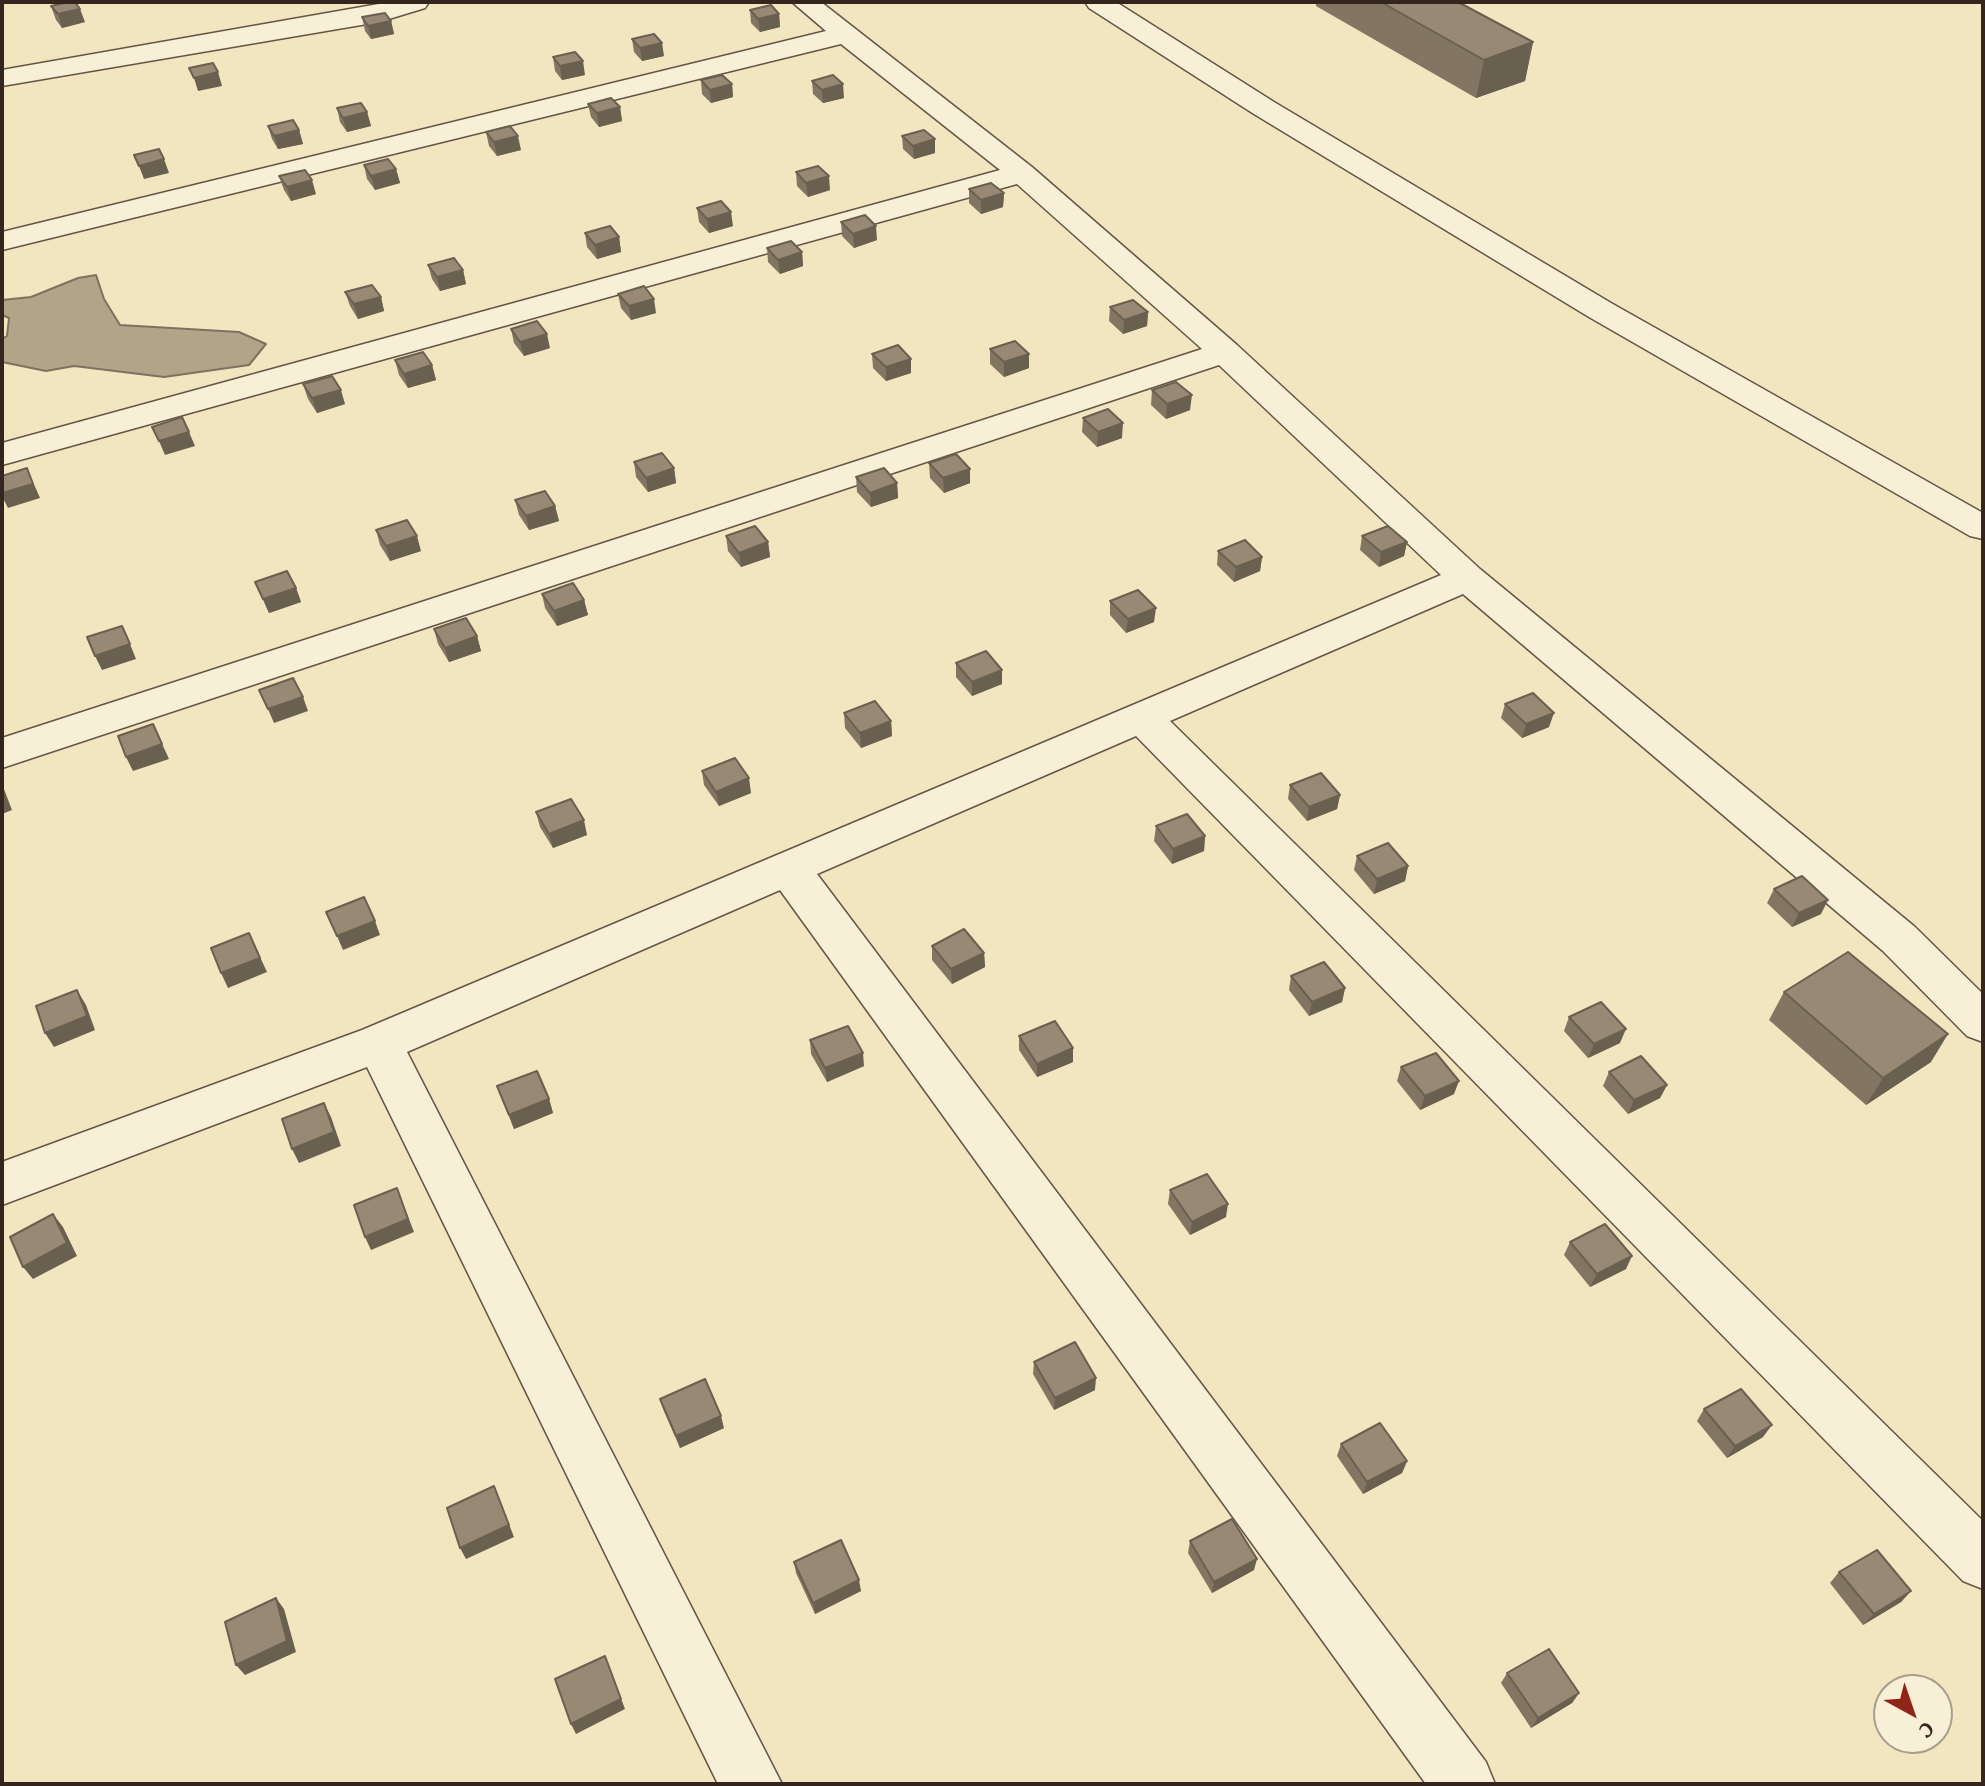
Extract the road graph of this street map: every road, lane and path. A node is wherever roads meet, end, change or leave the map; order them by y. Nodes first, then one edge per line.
1 (416, 2) edge
2 (805, 2) edge
3 (1098, 2) edge
4 (844, 35) junction
5 (2, 78) edge
6 (1022, 173) junction
7 (2, 241) edge
8 (1225, 352) junction
9 (2, 454) edge
10 (1983, 528) edge
11 (1467, 578) junction
12 (1141, 717) junction
13 (2, 753) edge
14 (788, 868) junction
15 (1983, 1023) edge
16 (379, 1043) junction
17 (2, 1184) edge
18 (1983, 1561) edge
19 (751, 1784) edge
20 (1464, 1784) edge

1 - 5 street
2 - 4 street
3 - 10 street
4 - 6 street
4 - 7 street
6 - 8 street
6 - 9 street
8 - 11 street
8 - 13 street
11 - 12 street
11 - 15 street
12 - 14 street
12 - 18 street
14 - 16 street
14 - 20 street
16 - 17 street
16 - 19 street

